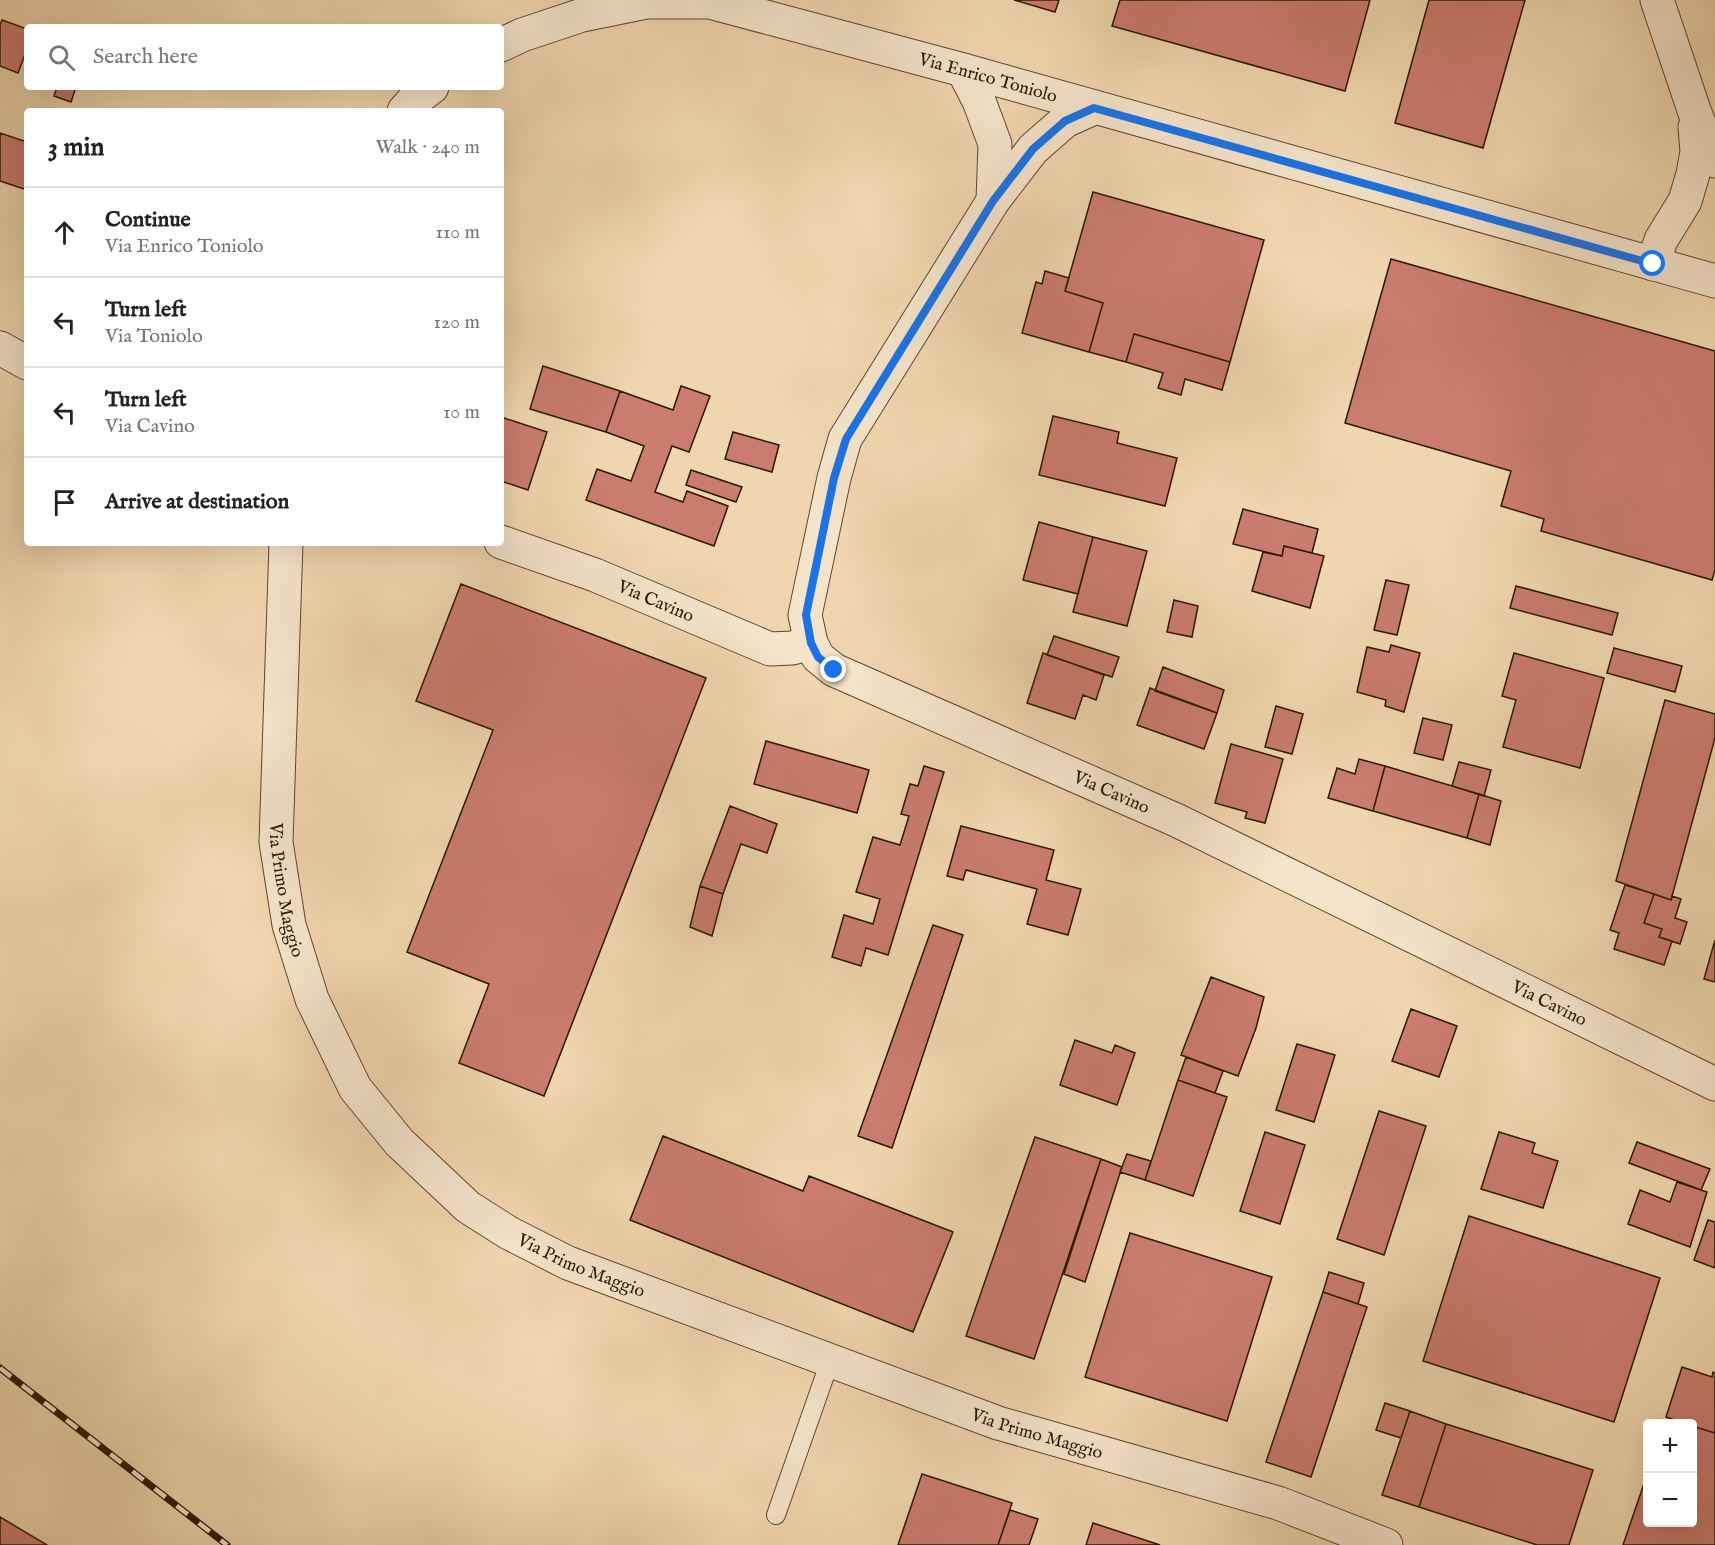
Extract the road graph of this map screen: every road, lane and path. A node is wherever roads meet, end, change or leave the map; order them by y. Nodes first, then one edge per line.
1 (1657, 0) edge
2 (504, 44) edge
3 (963, 70) junction
4 (428, 90) edge
5 (407, 108) edge
6 (1094, 108) junction
7 (1695, 113) junction
8 (1715, 162) edge
9 (993, 201) junction
10 (1653, 264) junction
11 (1715, 281) edge
12 (0, 348) edge
13 (24, 361) edge
14 (504, 543) edge
15 (286, 546) edge
16 (811, 643) junction
17 (1715, 1084) edge
18 (830, 1360) junction
19 (776, 1515) dead end
20 (1386, 1545) edge

1 - 7 street
2 - 3 street, Via Enrico Toniolo
3 - 6 street, Via Enrico Toniolo
3 - 9 street
4 - 5 street
6 - 9 street
6 - 10 street, Via Enrico Toniolo
7 - 8 street
7 - 10 street
9 - 16 street
10 - 11 street, Via Enrico Toniolo
12 - 13 street
14 - 16 street, Via Cavino
15 - 18 street, Via Primo Maggio
16 - 17 street, Via Cavino
18 - 19 lane
18 - 20 street, Via Primo Maggio

